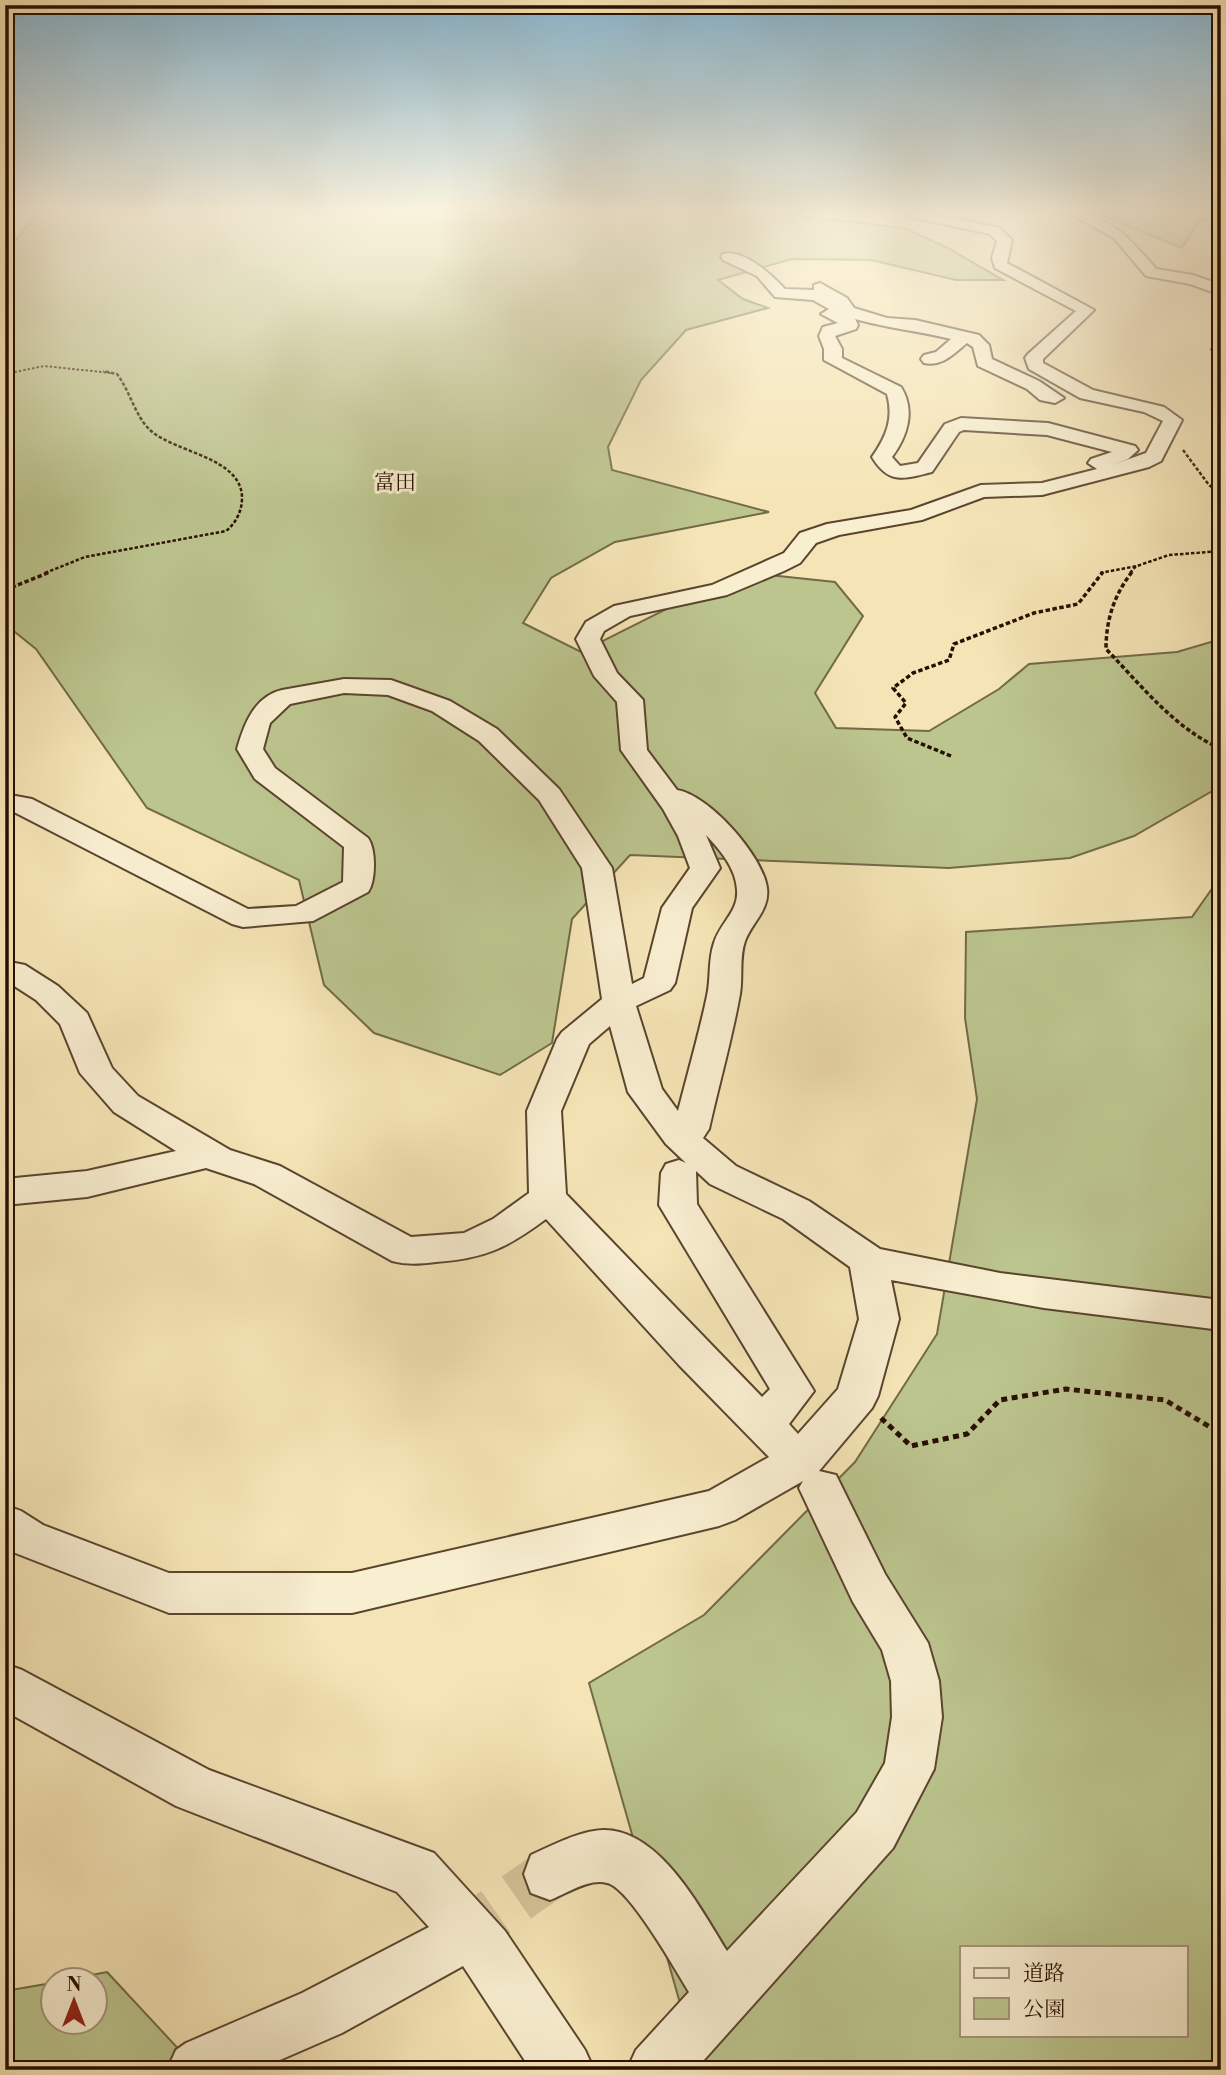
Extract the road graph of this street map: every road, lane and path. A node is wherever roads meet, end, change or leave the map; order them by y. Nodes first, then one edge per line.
1 (837, 311) edge
2 (847, 311) edge
3 (1085, 311) edge
4 (964, 337) junction
5 (1221, 343) edge
6 (1221, 352) edge
7 (930, 359) dead end
8 (5, 374) edge
9 (1027, 400) dead end
10 (1090, 407) junction
11 (1173, 420) junction
12 (1132, 421) dead end
13 (1032, 489) junction
14 (1221, 494) edge
15 (1221, 551) edge
16 (1137, 566) junction
17 (5, 590) edge
18 (1221, 671) edge
19 (1221, 694) edge
20 (1221, 748) edge
21 (951, 756) dead end
22 (664, 790) junction
23 (5, 802) edge
24 (5, 970) edge
25 (619, 1002) junction
26 (691, 1129) dead end
27 (211, 1155) junction
28 (679, 1173) dead end
29 (5, 1192) edge
30 (548, 1198) junction
31 (868, 1260) junction
32 (1221, 1315) edge
33 (857, 1396) junction
34 (1221, 1430) edge
35 (821, 1488) dead end
36 (5, 1524) edge
37 (5, 1686) edge
38 (550, 1874) tunnel mouth
39 (443, 1949) tunnel mouth
40 (725, 1997) junction
41 (196, 2070) edge
42 (565, 2070) edge
43 (656, 2070) edge

1 - 13 street
2 - 4 street
3 - 11 street
4 - 7 street
4 - 10 street
5 - 6 path
8 - 17 path
9 - 10 street
10 - 12 street
11 - 13 street
11 - 14 path
13 - 22 street
15 - 16 path
16 - 20 path
16 - 21 path
18 - 19 path
22 - 25 street
22 - 26 street
23 - 25 street
24 - 27 street
25 - 30 street
25 - 31 street
27 - 29 street
27 - 30 street
28 - 30 street
31 - 32 street
31 - 33 street
33 - 34 path
33 - 36 street
35 - 40 street
37 - 42 street
38 - 40 street
39 - 41 street
40 - 43 street

